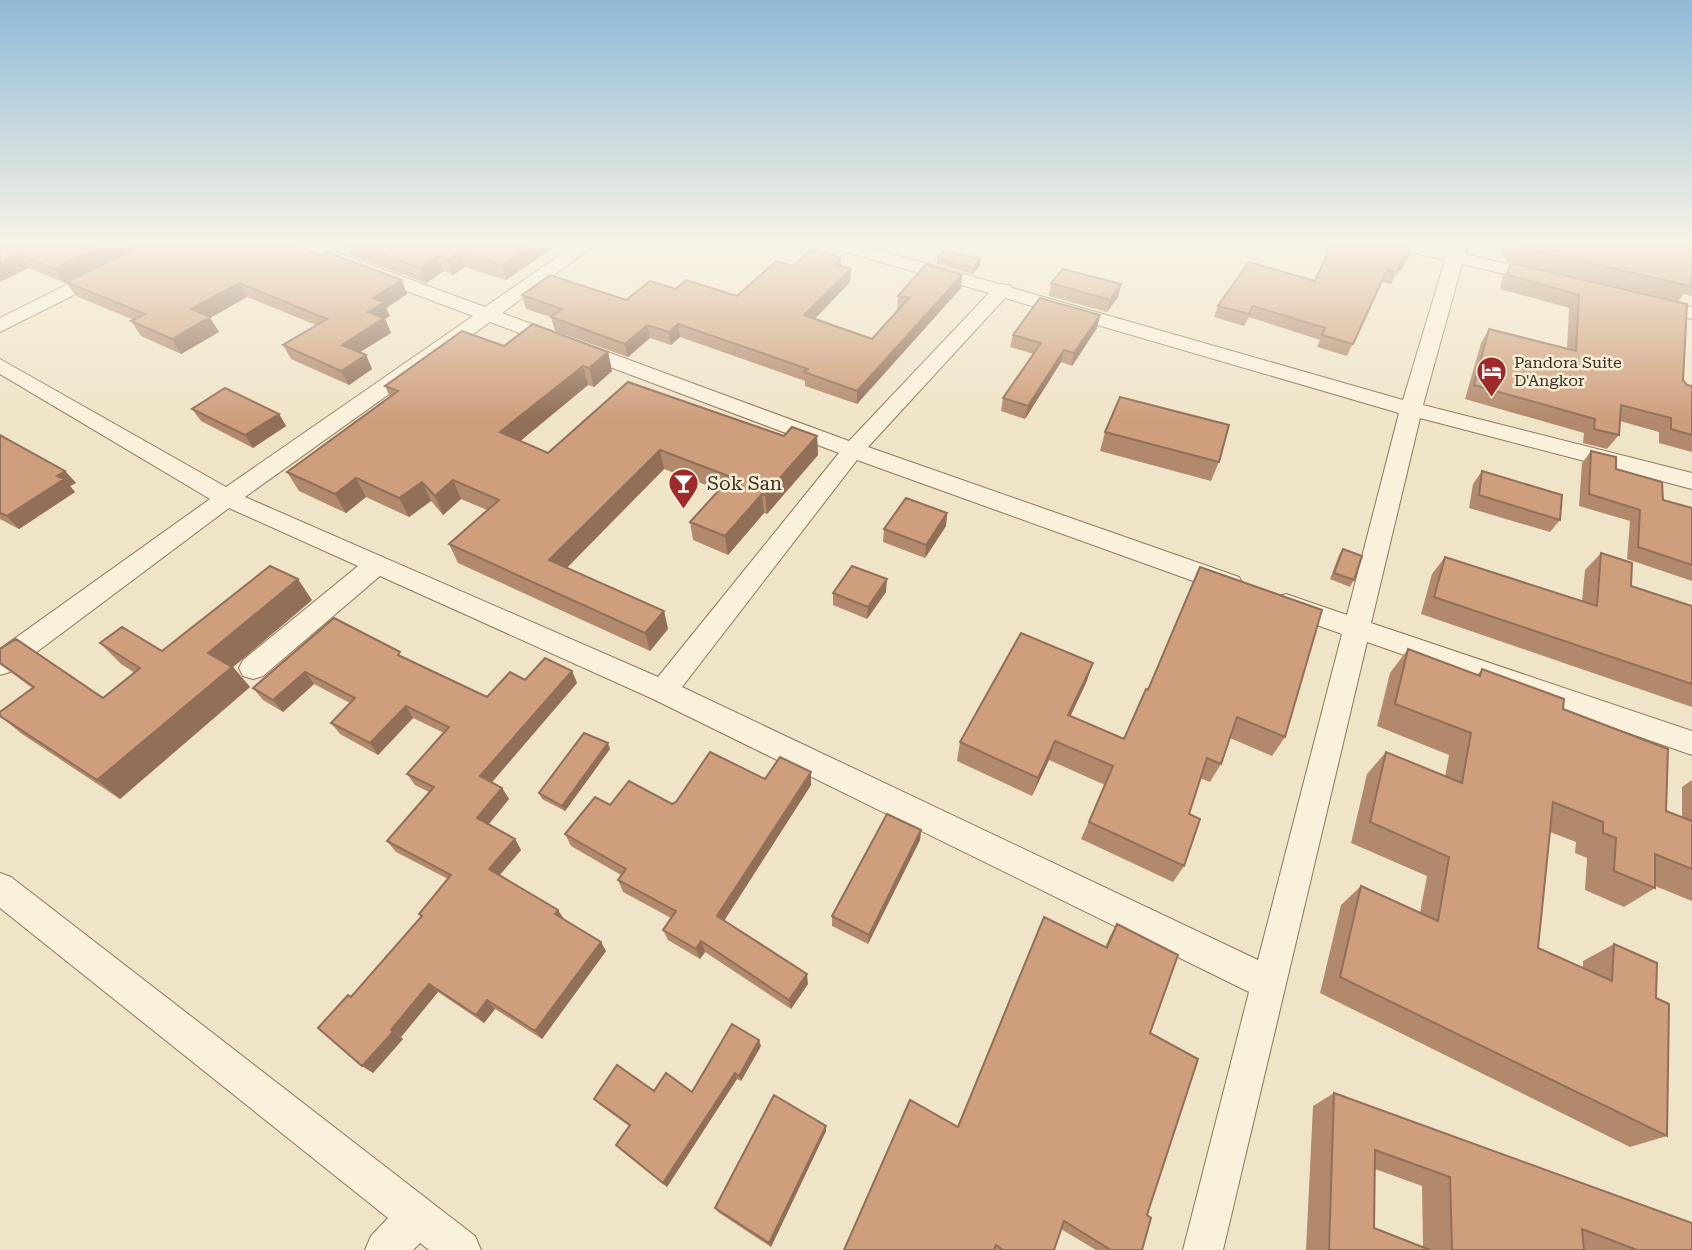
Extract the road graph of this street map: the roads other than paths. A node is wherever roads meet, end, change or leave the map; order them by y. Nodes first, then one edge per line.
1 (46, 302) edge
2 (451, 302) edge
3 (506, 302) edge
4 (991, 302) edge
5 (1048, 302) edge
6 (1442, 302) edge
7 (1646, 302) edge
8 (1692, 313) edge
9 (487, 316) junction
10 (0, 326) edge
11 (0, 365) edge
12 (1411, 409) junction
13 (853, 450) junction
14 (1692, 481) edge
15 (227, 498) junction
16 (376, 565) junction
17 (1356, 629) junction
18 (1, 661) edge
19 (253, 668) dead end
20 (663, 691) junction
21 (1692, 743) edge
22 (0, 888) edge
23 (1268, 983) junction
24 (418, 1216) junction
25 (385, 1250) edge
26 (461, 1250) edge
27 (1203, 1250) edge

1 - 10 street
2 - 9 street
3 - 9 street
4 - 13 street
5 - 12 street
6 - 12 street
7 - 8 street
9 - 13 street
9 - 15 street
11 - 15 street
12 - 14 street
12 - 17 street
13 - 17 street
13 - 20 street
15 - 16 street
15 - 18 street
16 - 19 street
16 - 20 street
17 - 21 street
17 - 23 street
20 - 23 street
22 - 24 street
23 - 27 street
24 - 25 street
24 - 26 street

